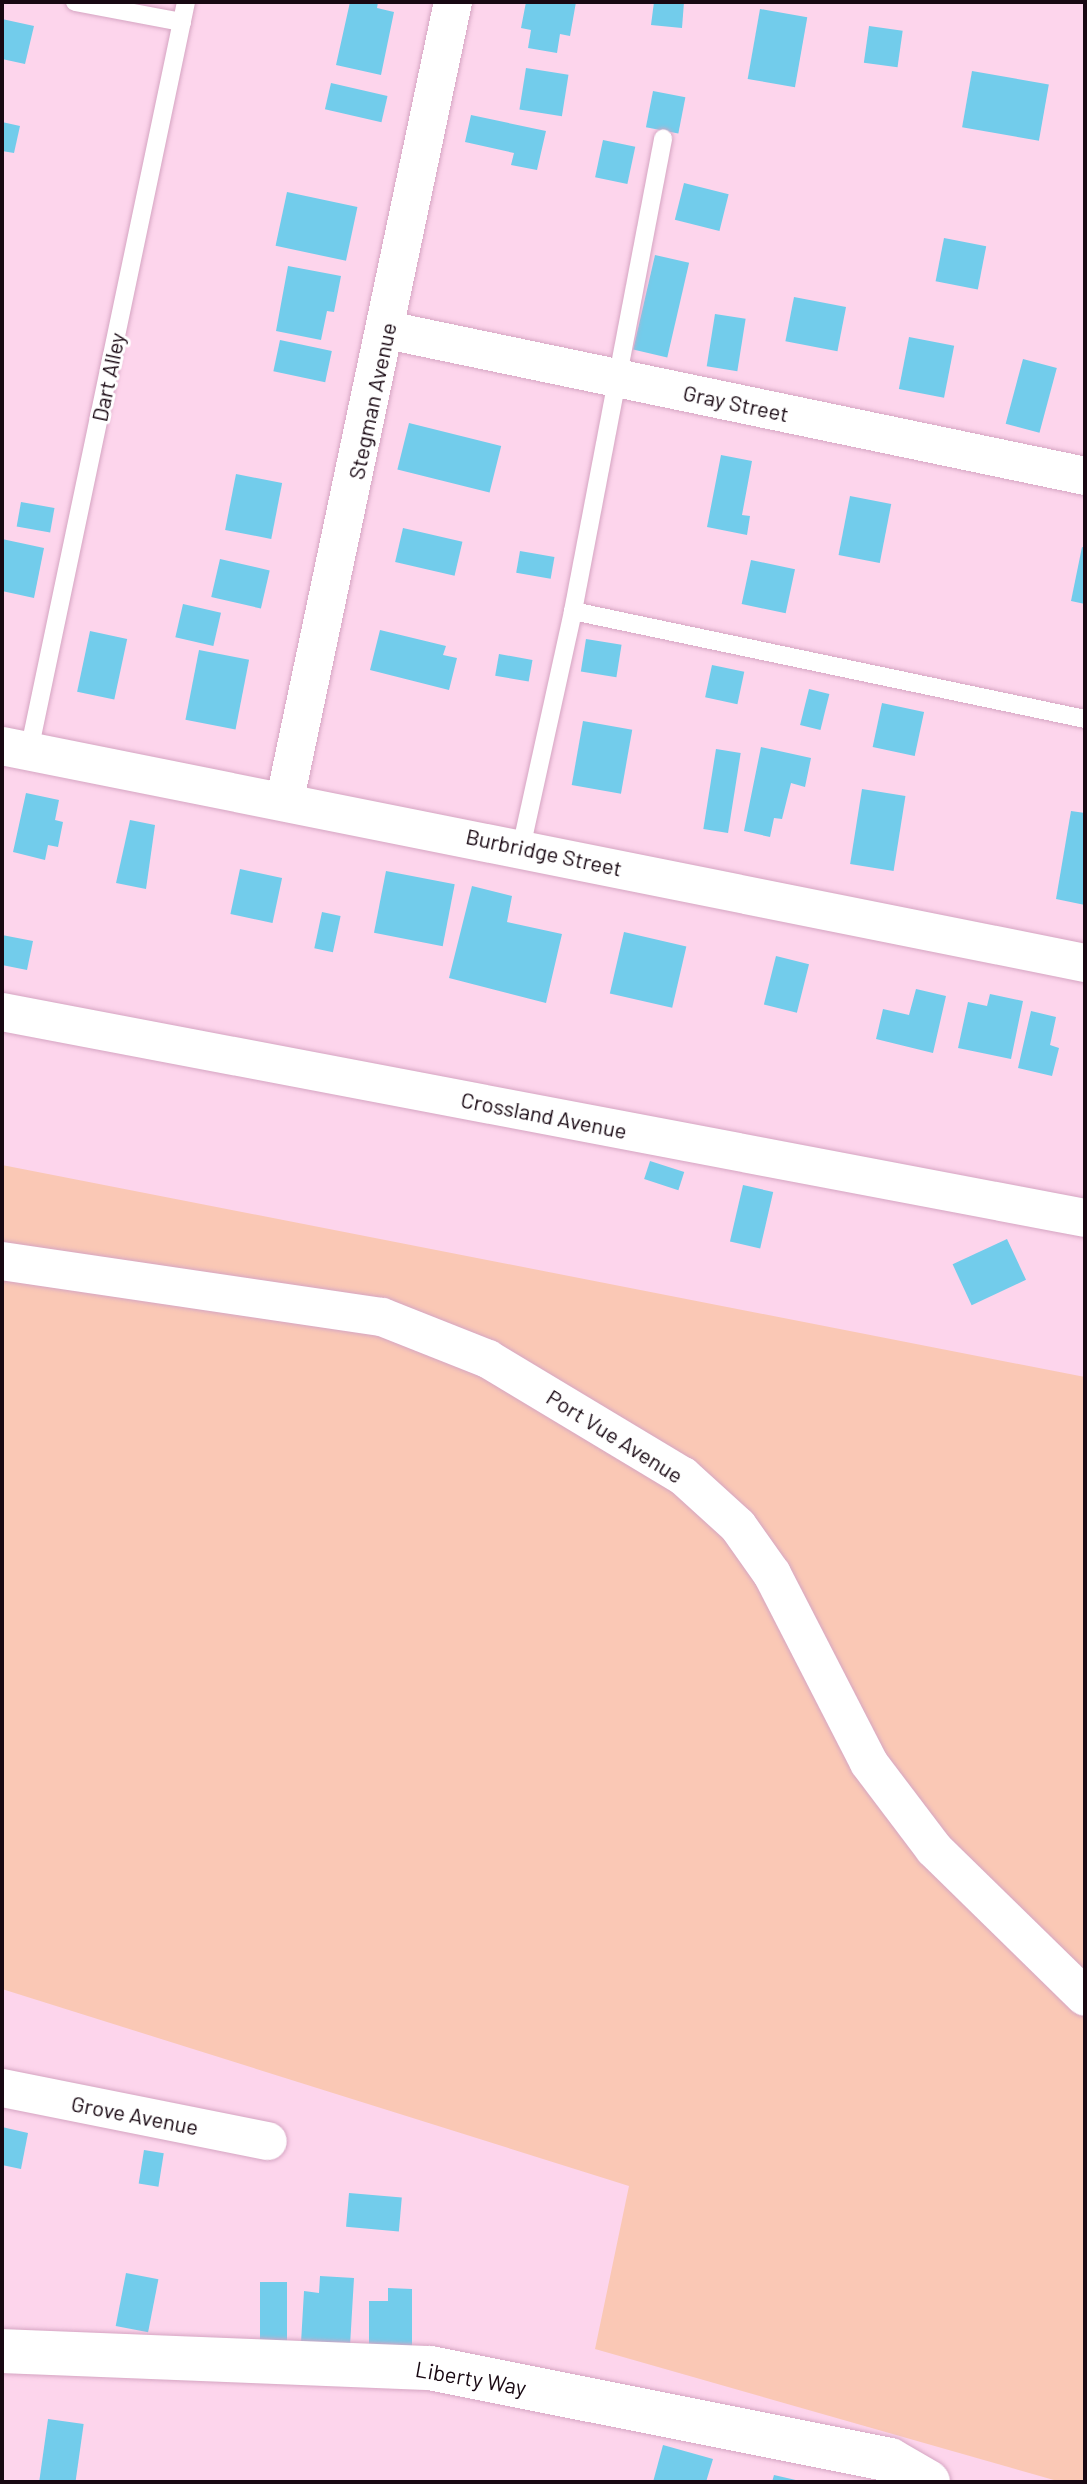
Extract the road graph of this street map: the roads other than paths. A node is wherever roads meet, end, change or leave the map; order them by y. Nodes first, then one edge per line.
1 (75, 2) edge
2 (186, 2) edge
3 (453, 2) edge
4 (182, 22) junction
5 (663, 139) dead end
6 (387, 330) junction
7 (616, 379) junction
8 (1085, 476) edge
9 (573, 611) junction
10 (1085, 719) edge
11 (16, 748) edge
12 (285, 799) junction
13 (521, 848) junction
14 (1085, 963) edge
15 (2, 1012) edge
16 (1085, 1218) edge
17 (2, 1261) edge
18 (1085, 1997) edge
19 (2, 2088) edge
20 (268, 2141) dead end
21 (2, 2351) edge
22 (928, 2482) edge

1 - 4 lane
2 - 4 lane, Dart Alley
3 - 6 street, Stegman Avenue
4 - 11 lane, Dart Alley
5 - 7 lane
6 - 7 street, Gray Street
6 - 12 street, Stegman Avenue
7 - 8 street, Gray Street
7 - 9 lane
9 - 10 lane
9 - 13 lane
11 - 12 street, Burbridge Street
12 - 13 street, Burbridge Street
13 - 14 street, Burbridge Street
15 - 16 street, Crossland Avenue
17 - 18 street, Port Vue Avenue
19 - 20 street, Grove Avenue
21 - 22 street, Liberty Way

